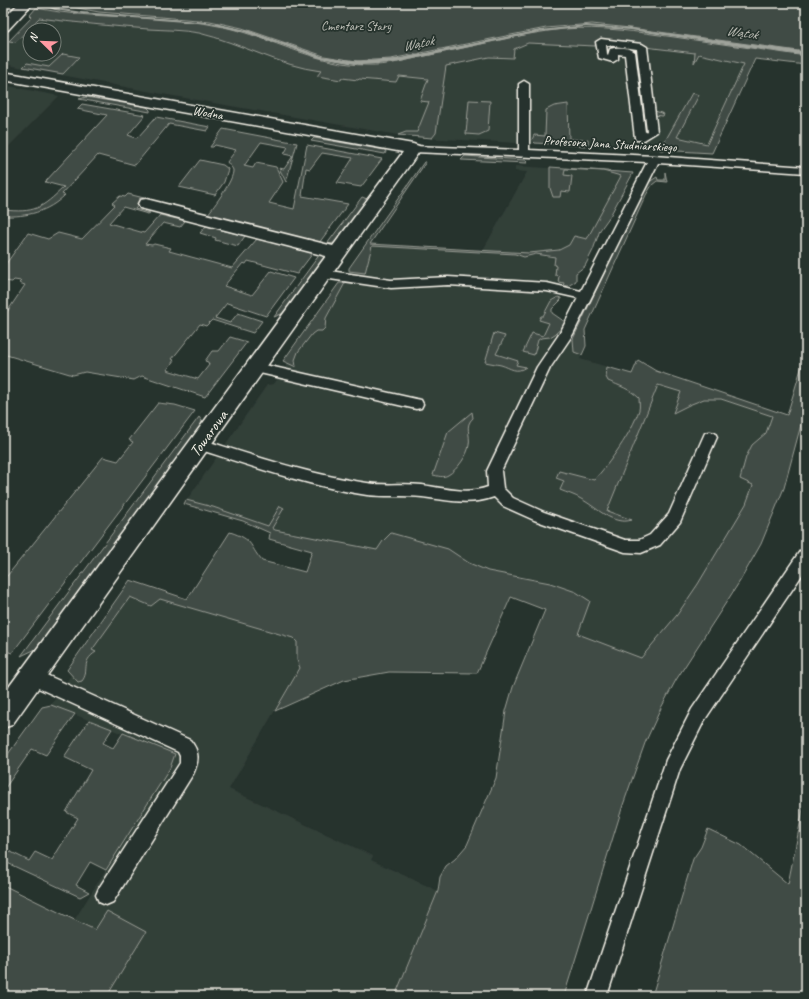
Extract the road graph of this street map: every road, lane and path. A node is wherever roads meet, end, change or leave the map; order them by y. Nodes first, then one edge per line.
1 (23, 6) edge
2 (3, 27) edge
3 (612, 51) joint
4 (3, 76) edge
5 (524, 84) dead end
6 (413, 149) junction
7 (524, 153) junction
8 (654, 159) junction
9 (806, 170) edge
10 (146, 204) dead end
11 (338, 253) junction
12 (323, 274) junction
13 (585, 296) junction
14 (256, 368) junction
15 (416, 404) dead end
16 (710, 437) dead end
17 (200, 444) junction
18 (496, 490) junction
19 (806, 556) edge
20 (32, 676) junction
21 (3, 716) edge
22 (106, 895) dead end
23 (597, 996) edge

1 - 2 street
3 - 3 lane
4 - 6 street, Wodna
5 - 7 lane
6 - 7 lane, Profesora Jana Studniarskiego
6 - 11 street, Towarowa
7 - 8 lane, Profesora Jana Studniarskiego
8 - 9 lane, Profesora Jana Studniarskiego
8 - 13 lane
10 - 11 street
11 - 12 street, Towarowa
12 - 13 lane
12 - 14 street, Towarowa
13 - 18 lane
14 - 15 lane
14 - 17 street, Towarowa
16 - 18 lane
17 - 18 lane
17 - 20 street, Towarowa
19 - 23 lane
20 - 21 street, Towarowa
20 - 22 lane

